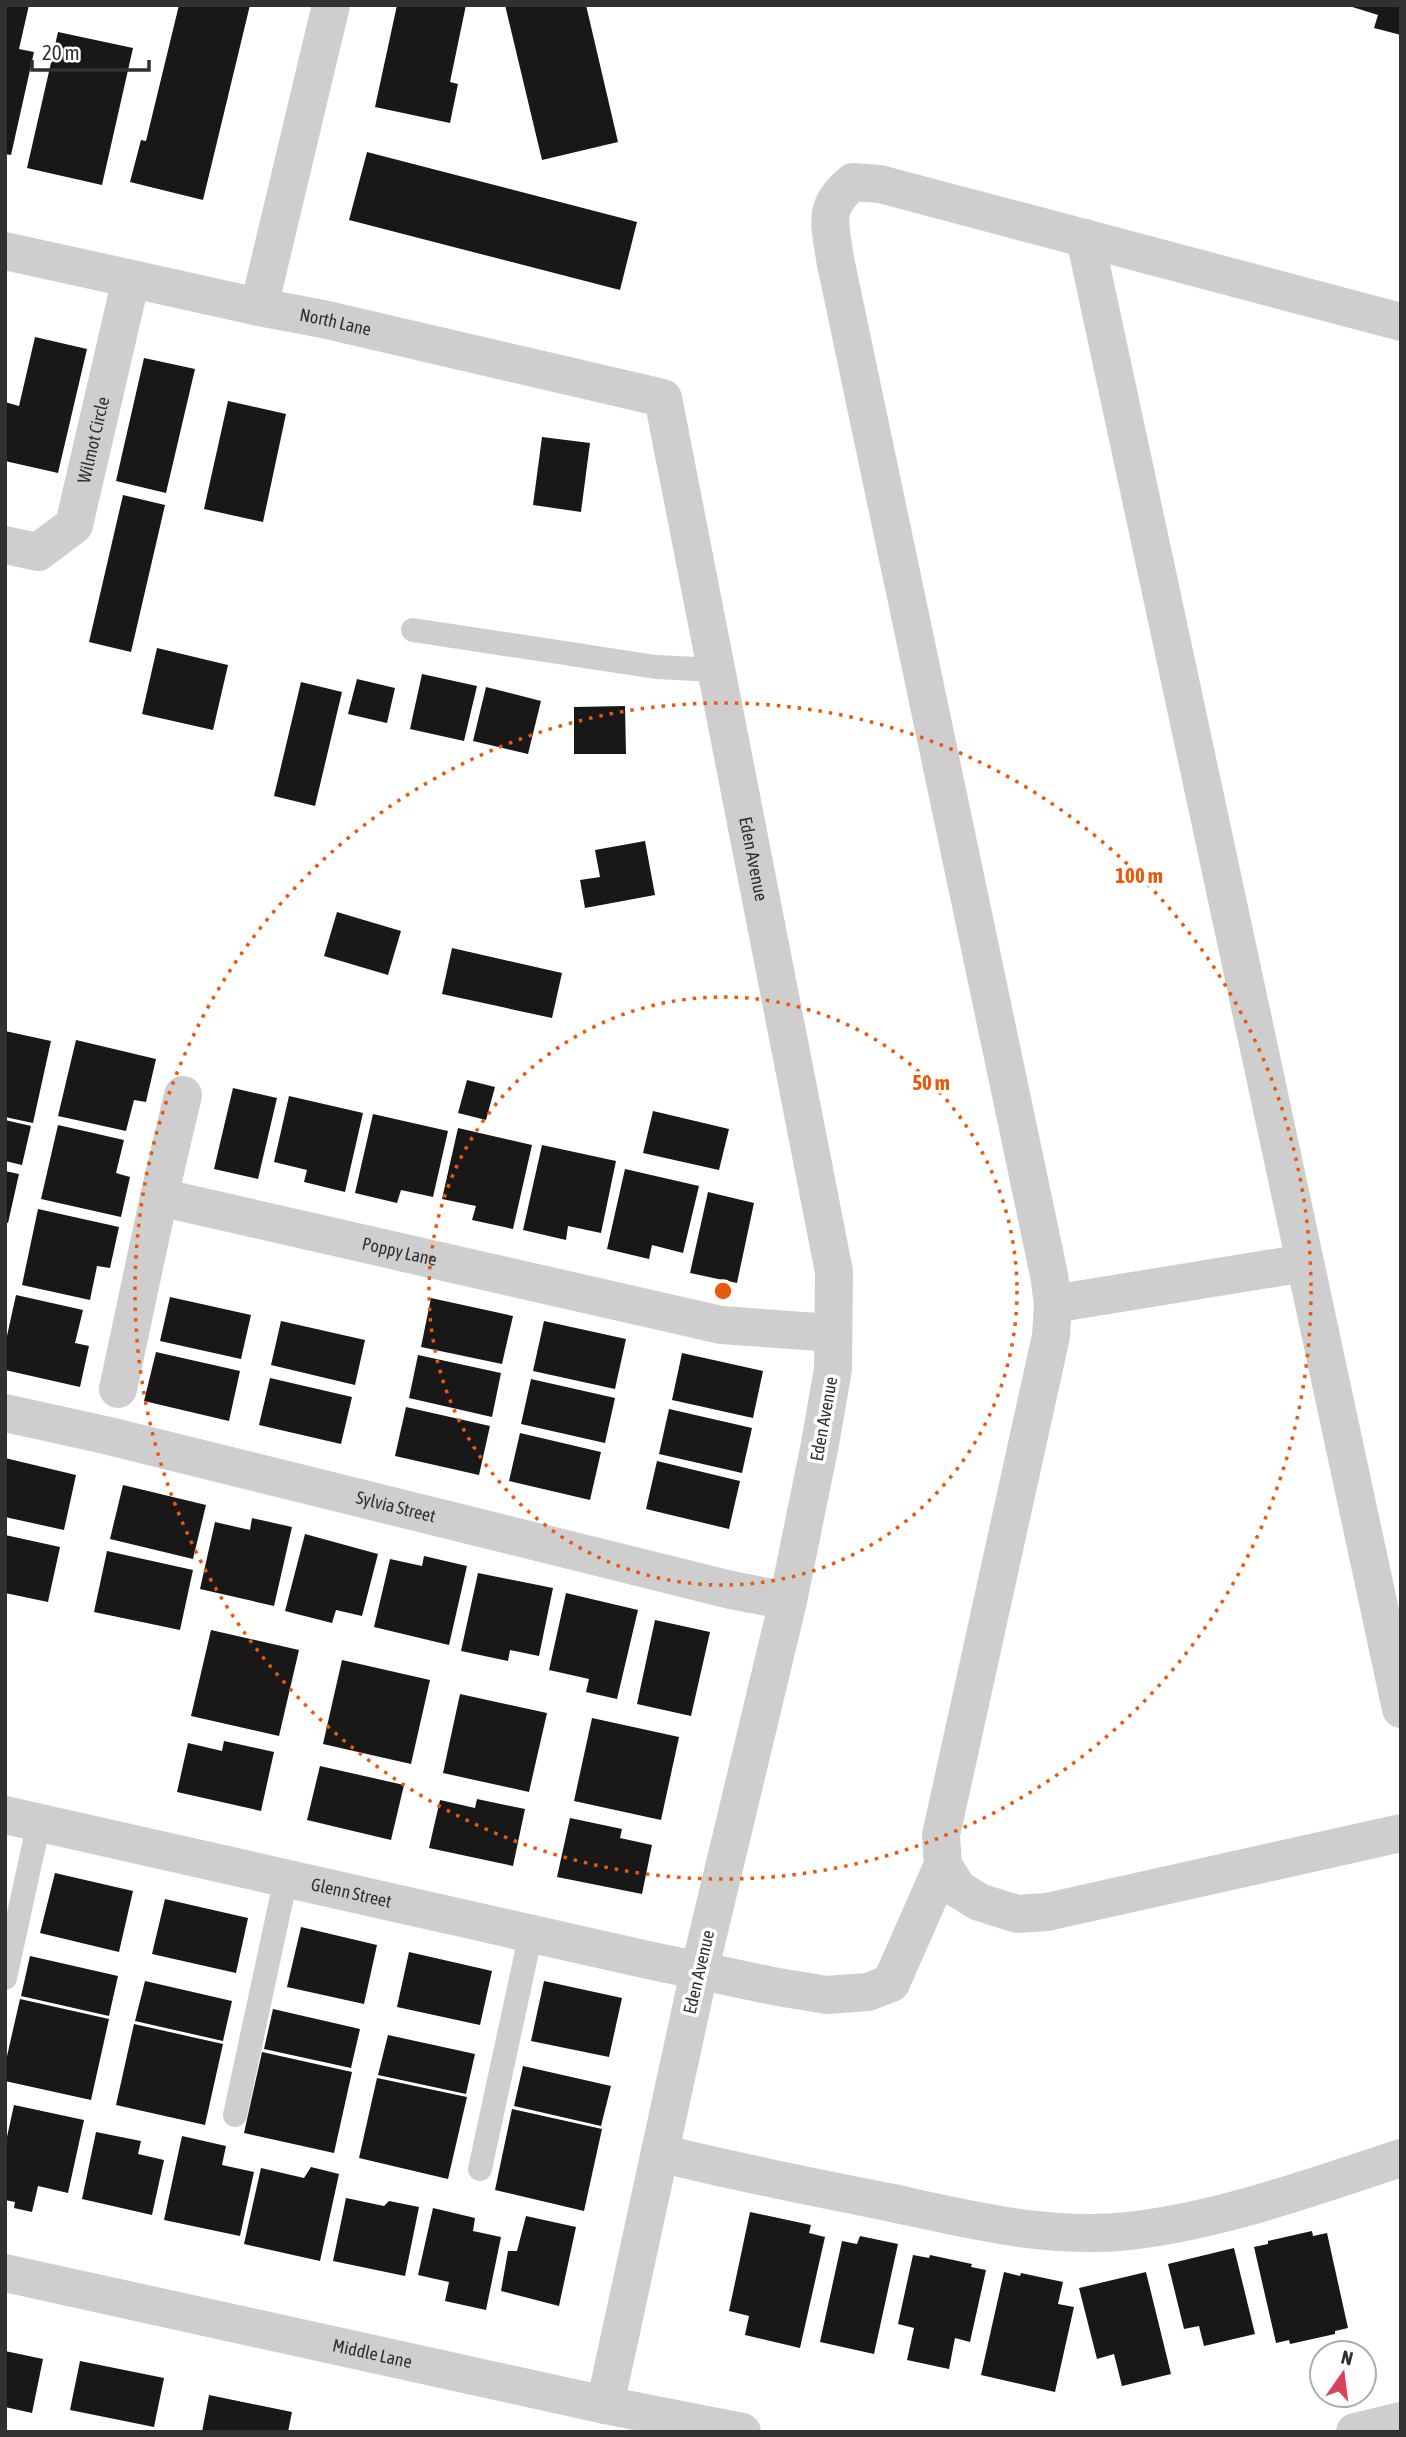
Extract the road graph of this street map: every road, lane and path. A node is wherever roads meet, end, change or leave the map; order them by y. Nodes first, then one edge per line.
1 (331, 5) edge
2 (1084, 239) junction
3 (5, 251) edge
4 (131, 279) junction
5 (259, 307) junction
6 (1401, 322) edge
7 (663, 398) joint
8 (5, 545) edge
9 (414, 630) dead end
10 (716, 670) junction
11 (183, 1095) dead end
12 (159, 1197) junction
13 (1305, 1263) junction
14 (1053, 1304) junction
15 (834, 1333) junction
16 (118, 1390) dead end
17 (5, 1413) edge
18 (788, 1601) junction
19 (1401, 1709) edge
20 (22, 1818) edge
21 (1401, 1833) edge
22 (943, 1864) junction
23 (286, 1878) junction
24 (531, 1933) junction
25 (699, 1972) junction
26 (5, 1978) edge
27 (235, 2115) dead end
28 (660, 2153) junction
29 (1401, 2158) edge
30 (480, 2169) dead end
31 (5, 2273) edge
32 (602, 2418) edge
33 (1401, 2421) edge
34 (741, 2432) edge
35 (1355, 2432) edge

1 - 5 street
2 - 6 street
2 - 13 street
2 - 14 street
3 - 4 street, North Lane
4 - 5 street, North Lane
4 - 8 street, Wilmot Circle
5 - 7 street, North Lane
7 - 10 street, Eden Avenue
9 - 10 lane
10 - 15 street, Eden Avenue
11 - 12 street
12 - 15 street, Poppy Lane
12 - 16 street
13 - 14 street
13 - 19 street
14 - 22 street
15 - 18 street, Eden Avenue
17 - 18 street, Sylvia Street
18 - 25 street, Eden Avenue
20 - 23 street, Glenn Street
20 - 26 lane
21 - 22 street
22 - 25 street, Glenn Street
23 - 24 street, Glenn Street
23 - 27 lane
24 - 25 street, Glenn Street
24 - 30 lane
25 - 28 street, Eden Avenue
28 - 29 street
28 - 32 street, Eden Avenue
31 - 32 street, Middle Lane
32 - 34 street, Middle Lane
33 - 35 street

